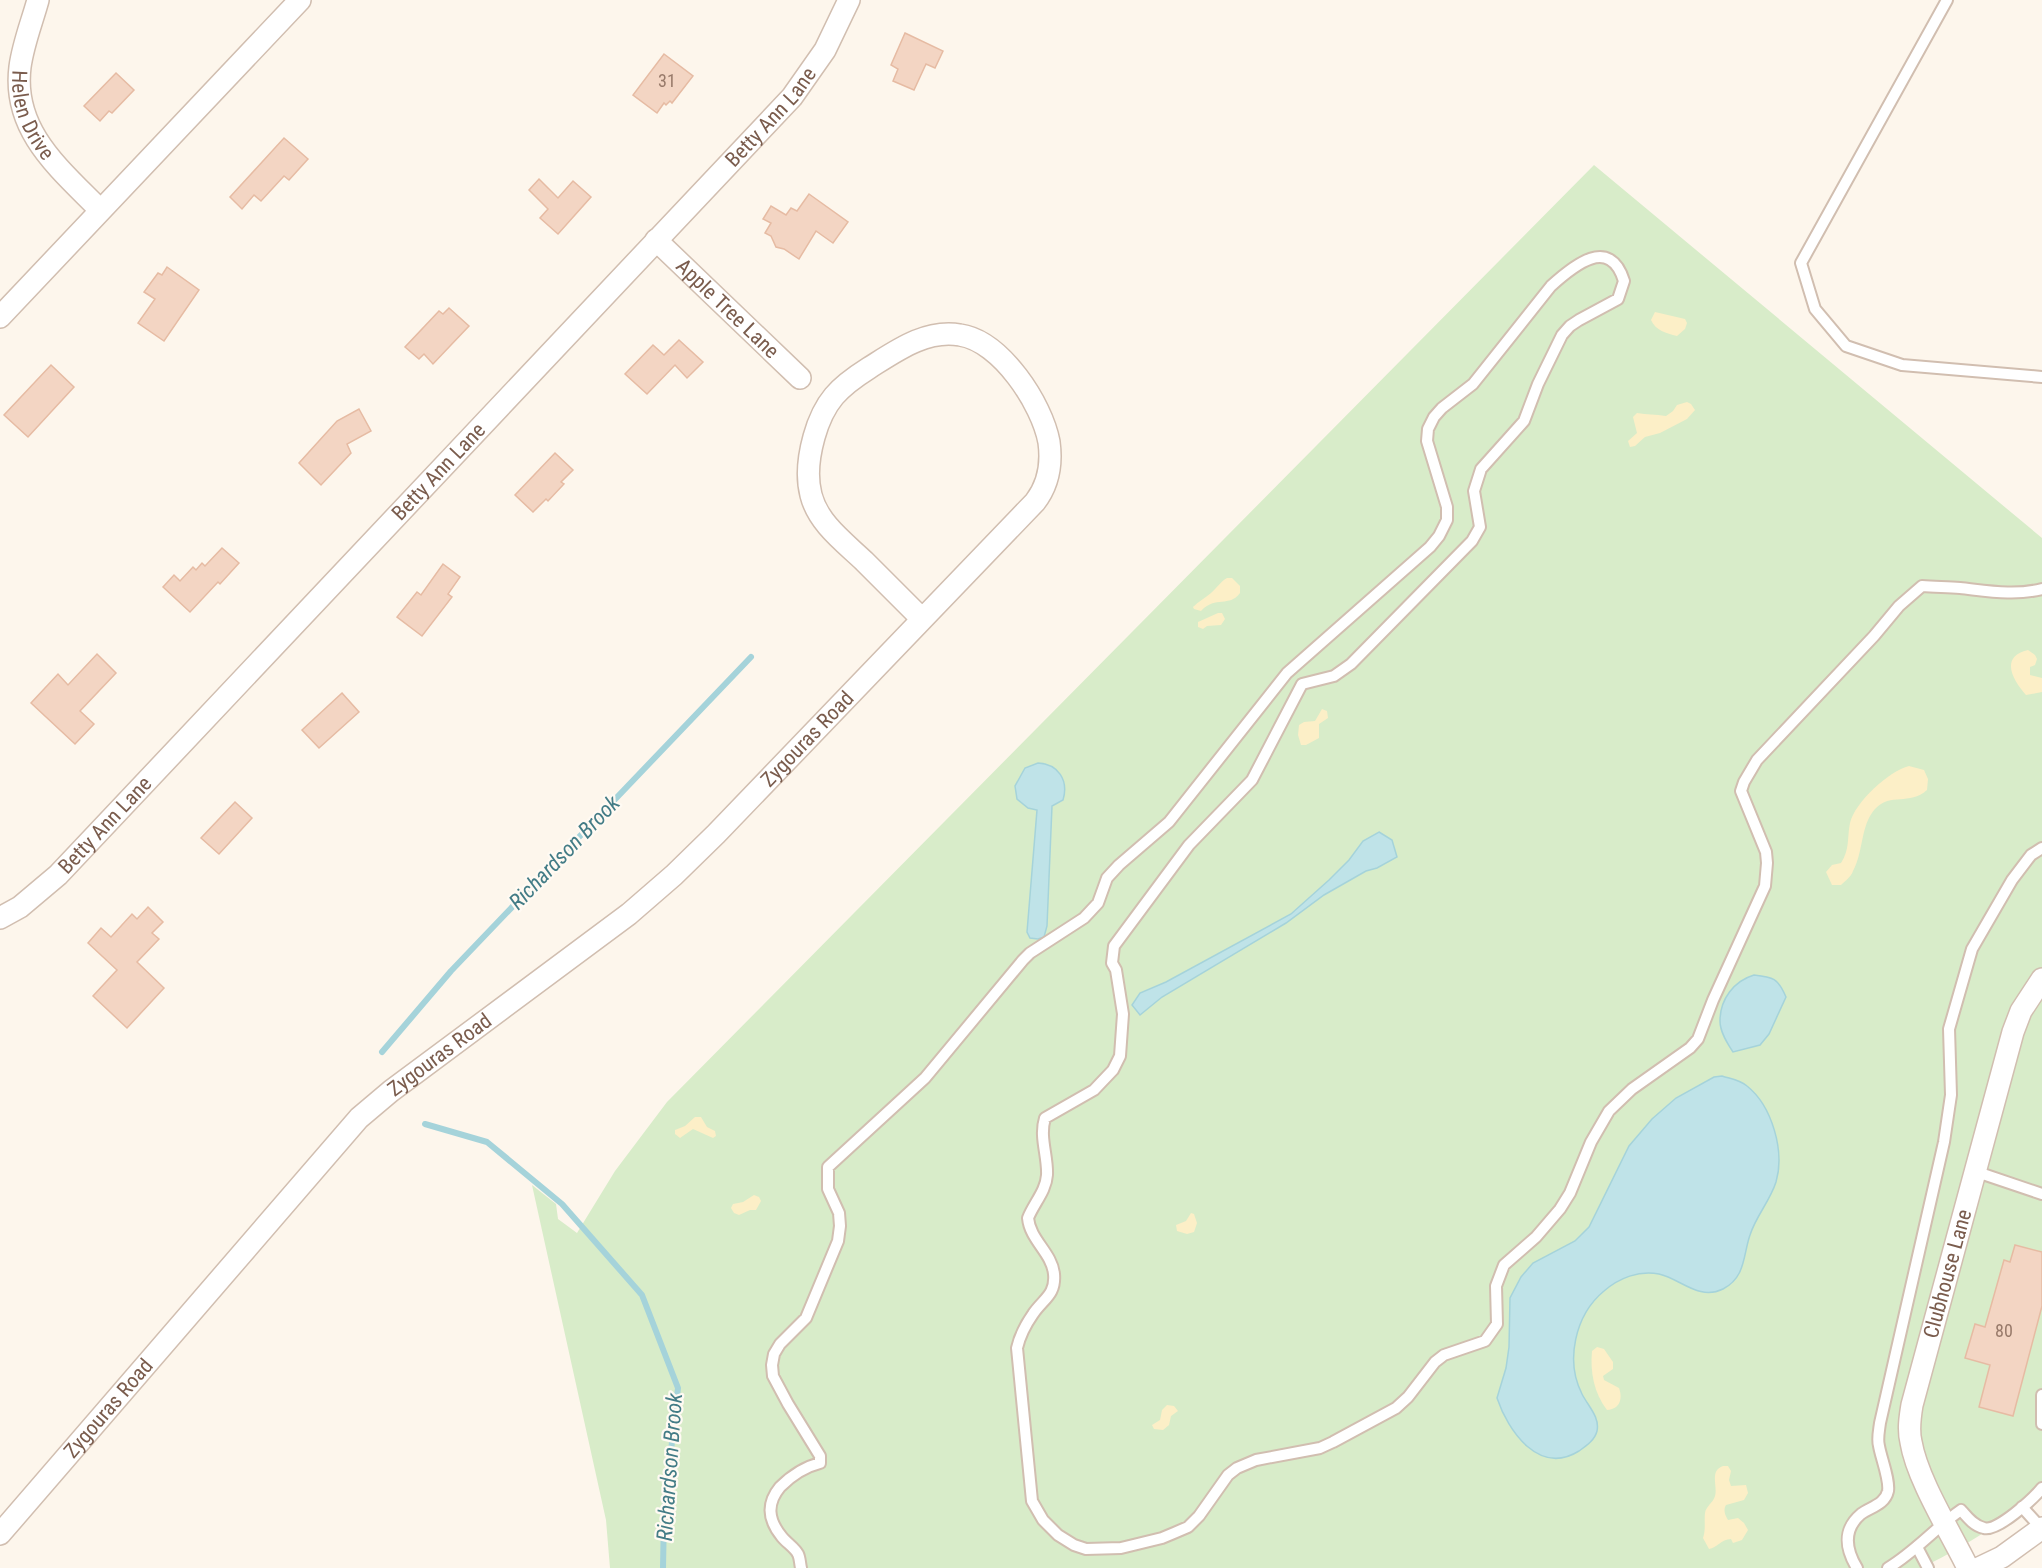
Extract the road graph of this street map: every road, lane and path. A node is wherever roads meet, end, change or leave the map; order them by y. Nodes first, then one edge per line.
1 (38, 0) edge
2 (300, 0) edge
3 (849, 0) edge
4 (1947, 0) edge
5 (100, 210) junction
6 (656, 240) junction
7 (0, 317) edge
8 (2042, 377) edge
9 (800, 378) dead end
10 (2042, 589) edge
11 (922, 619) junction
12 (2042, 848) edge
13 (0, 918) edge
14 (2042, 979) edge
15 (1974, 1171) junction
16 (2042, 1194) edge
17 (2042, 1395) edge
18 (2042, 1424) edge
19 (2042, 1488) edge
20 (2022, 1507) junction
21 (1945, 1522) junction
22 (2042, 1528) edge
23 (0, 1534) edge
24 (1917, 1547) junction
25 (801, 1568) edge
26 (1857, 1568) edge
27 (1888, 1568) edge
28 (1928, 1568) edge
29 (1968, 1568) edge
30 (1979, 1568) edge

1 - 5 street, Helen Drive
2 - 5 street
3 - 6 street, Betty Ann Lane
4 - 8 lane
5 - 7 street
6 - 9 street, Apple Tree Lane
6 - 13 street, Betty Ann Lane
10 - 25 lane
11 - 11 street, Zygouras Road
11 - 23 street, Zygouras Road
12 - 26 lane
14 - 15 street, Clubhouse Lane
15 - 16 lane
15 - 21 street, Clubhouse Lane
17 - 18 lane
19 - 20 lane
20 - 21 lane
20 - 22 lane
21 - 24 lane
21 - 29 street, Clubhouse Lane
22 - 30 street
24 - 27 lane
24 - 28 lane

